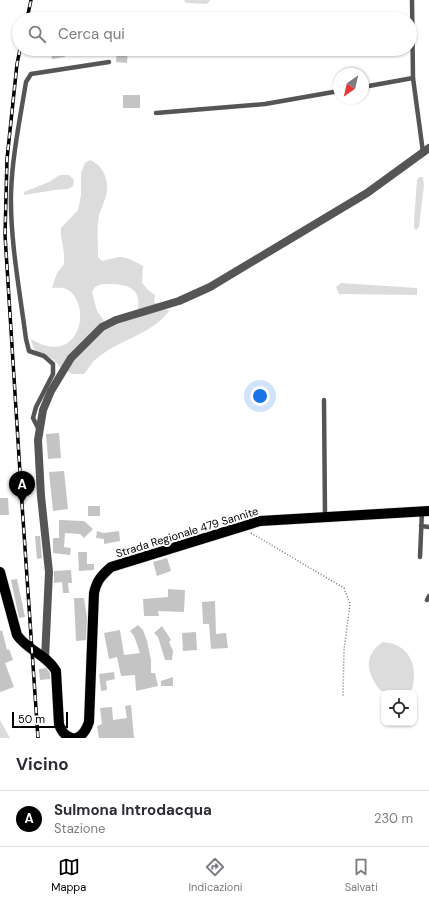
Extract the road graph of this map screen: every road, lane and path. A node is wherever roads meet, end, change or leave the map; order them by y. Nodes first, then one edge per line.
1 (412, 0) edge
2 (412, 12) edge
3 (413, 56) edge
4 (109, 62) dead end
5 (413, 78) junction
6 (369, 86) edge
7 (333, 92) edge
8 (156, 113) dead end
9 (426, 150) edge
10 (324, 400) dead end
11 (39, 430) junction
12 (425, 511) edge
13 (325, 517) junction
14 (421, 526) junction
15 (241, 527) junction
16 (429, 527) edge
17 (420, 557) dead end
18 (0, 572) edge
19 (45, 659) junction
20 (343, 696) dead end
21 (77, 738) edge

1 - 2 lane
3 - 5 lane
4 - 11 lane
5 - 6 lane
5 - 9 lane
7 - 8 lane
9 - 11 street
10 - 13 lane
11 - 19 street
12 - 13 main road, Strada Regionale 479 Sannite
12 - 14 lane
13 - 15 main road, Strada Regionale 479 Sannite
14 - 16 lane
14 - 17 lane
15 - 20 path
15 - 21 main road, Strada Regionale 479 Sannite
18 - 19 main road, Strada Regionale 479 Sannite
19 - 21 main road, Strada Regionale 479 Sannite

